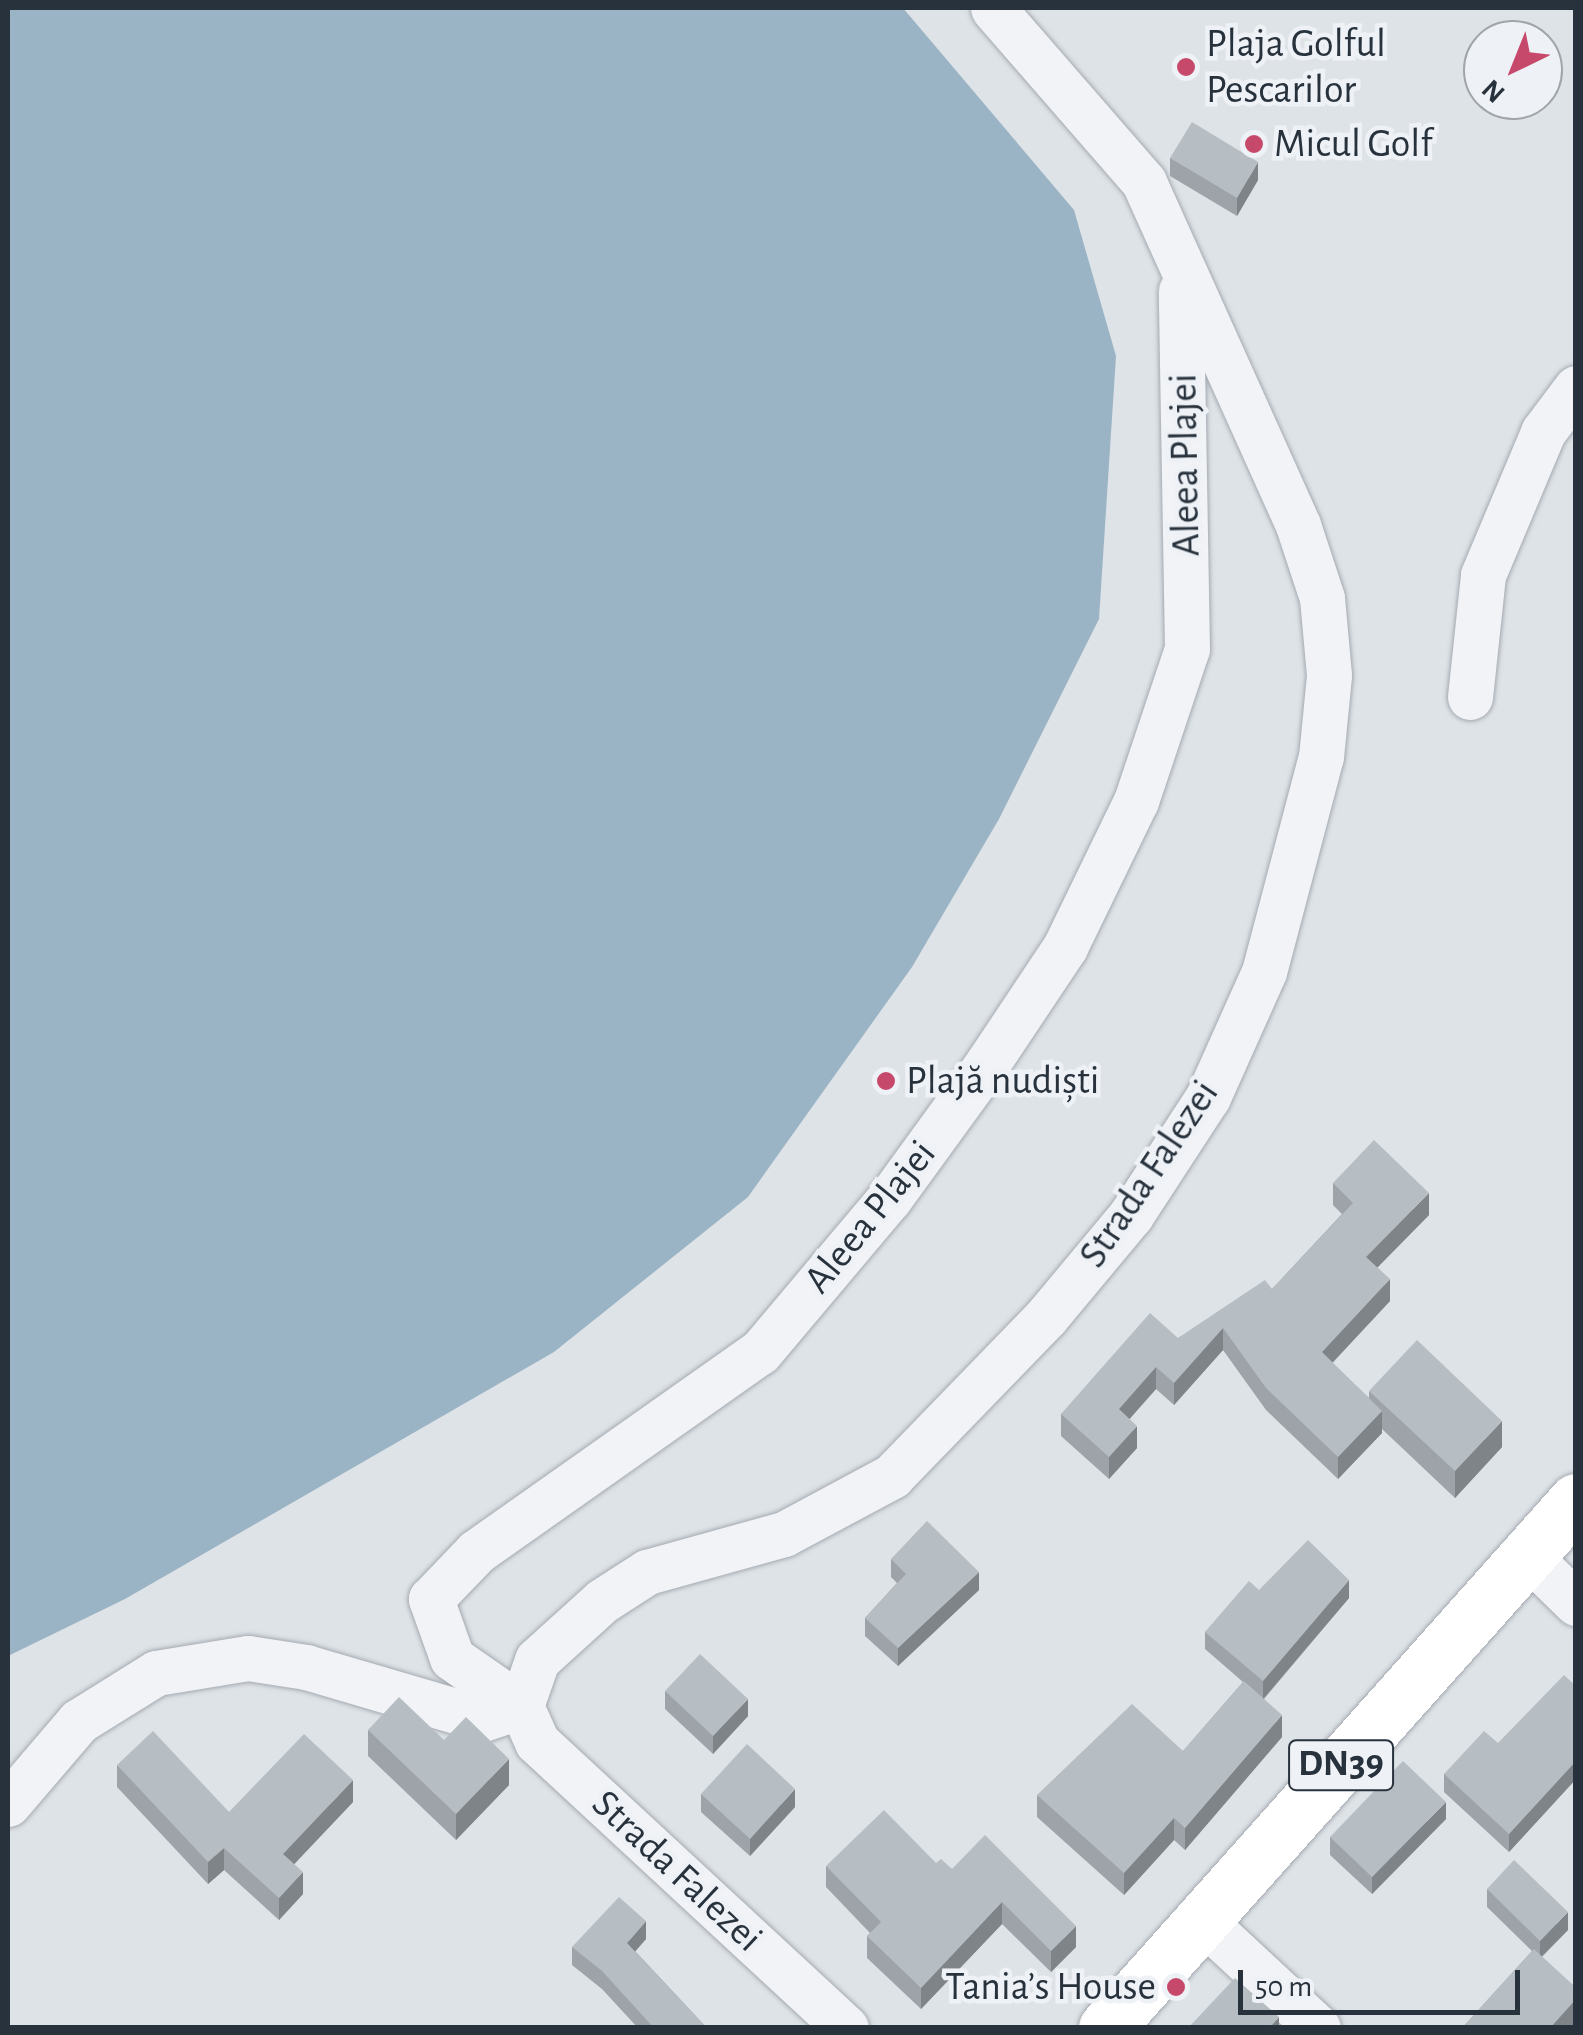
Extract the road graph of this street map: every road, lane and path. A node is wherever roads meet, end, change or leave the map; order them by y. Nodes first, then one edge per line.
1 (993, 8) edge
2 (1180, 271) junction
3 (1576, 388) edge
4 (1470, 696) dead end
5 (1576, 1501) edge
6 (1527, 1555) junction
7 (1576, 1603) edge
8 (521, 1706) junction
9 (8, 1804) edge
10 (1203, 1921) junction
11 (846, 2028) edge
12 (1106, 2028) edge
13 (1318, 2028) edge

1 - 2 street, Strada Falezei
2 - 8 street, Aleea Plajei
2 - 8 street, Strada Falezei
3 - 4 street
5 - 6 highway, DN39
6 - 7 street
6 - 10 highway, DN39
8 - 9 street
8 - 11 street, Strada Falezei
10 - 12 highway, DN39
10 - 13 street

